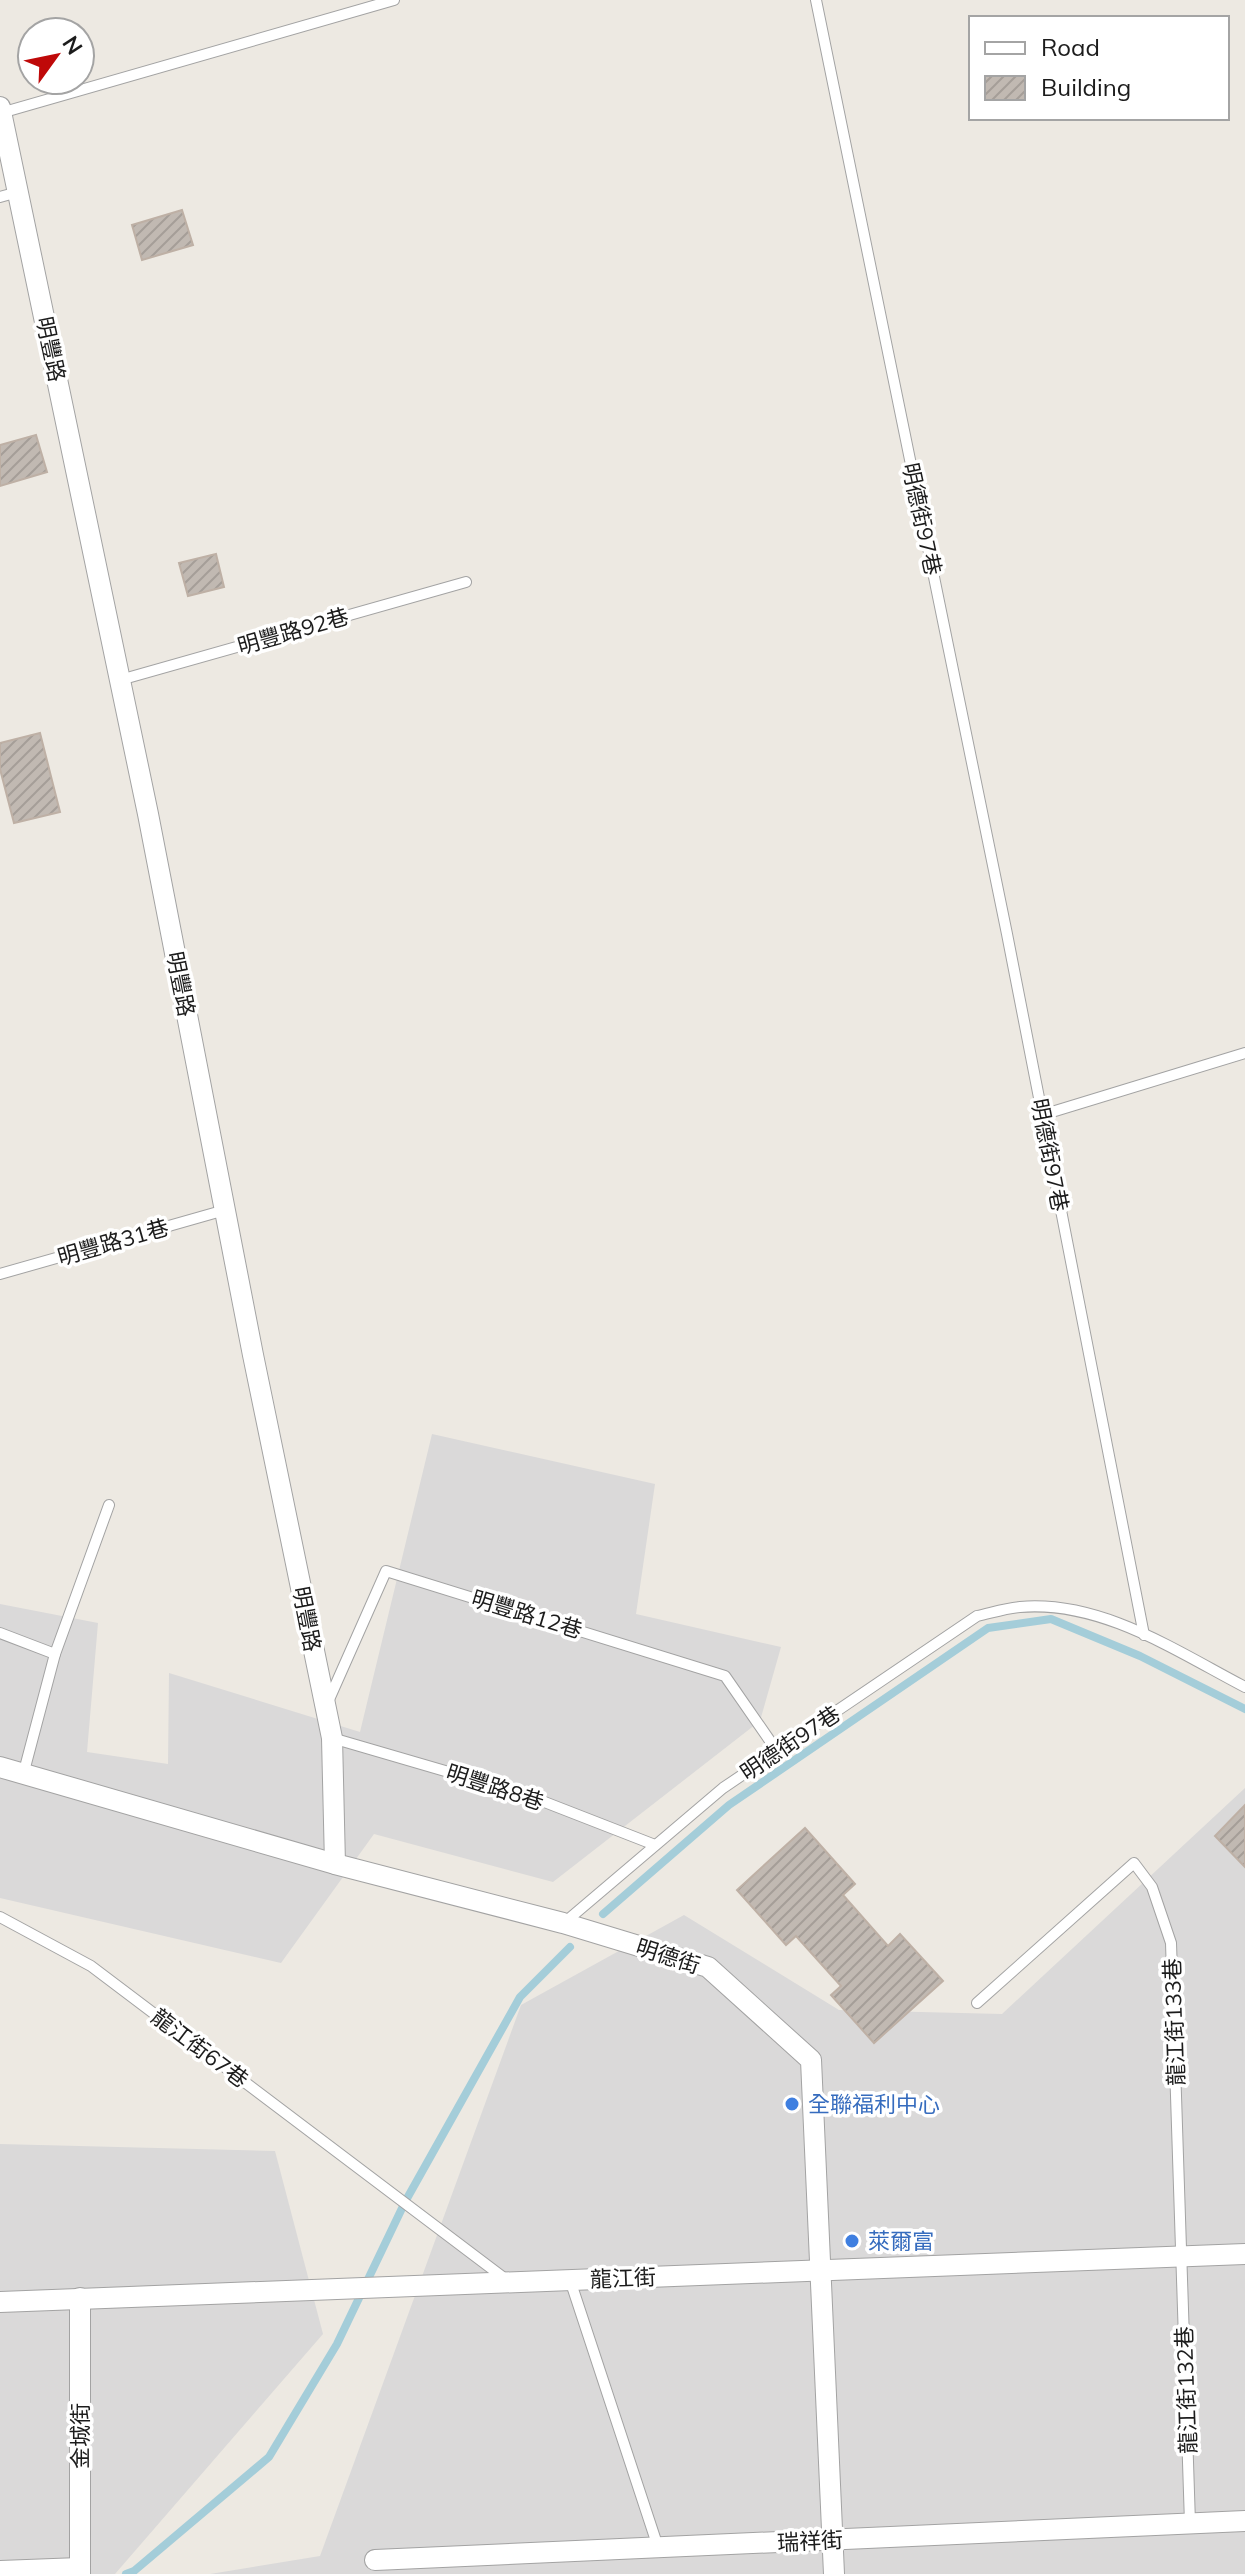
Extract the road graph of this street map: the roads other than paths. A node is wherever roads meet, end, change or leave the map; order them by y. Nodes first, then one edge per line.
1 (394, 0) edge
2 (816, 0) edge
3 (0, 111) edge
4 (9, 194) edge
5 (466, 582) dead end
6 (120, 680) junction
7 (1245, 1053) edge
8 (1042, 1115) junction
9 (225, 1210) junction
10 (0, 1274) edge
11 (109, 1505) dead end
12 (0, 1633) edge
13 (1144, 1635) junction
14 (55, 1654) junction
15 (1245, 1687) edge
16 (325, 1709) junction
17 (332, 1738) junction
18 (777, 1751) junction
19 (0, 1767) edge
20 (23, 1775) junction
21 (655, 1845) junction
22 (335, 1864) junction
23 (0, 1917) edge
24 (563, 1923) junction
25 (977, 2003) dead end
26 (1245, 2254) edge
27 (1182, 2256) junction
28 (822, 2270) junction
29 (570, 2280) junction
30 (509, 2282) junction
31 (80, 2298) junction
32 (0, 2302) edge
33 (1245, 2521) edge
34 (1190, 2523) junction
35 (832, 2540) junction
36 (658, 2547) junction
37 (375, 2560) dead end
38 (0, 2571) edge
39 (80, 2571) edge
40 (834, 2574) edge

1 - 3 lane
2 - 8 lane, 明德街97巷
3 - 4 street, 明豐路
4 - 6 street, 明豐路
5 - 6 lane, 明豐路92巷
6 - 9 street, 明豐路
7 - 8 lane
8 - 13 lane, 明德街97巷
9 - 10 lane, 明豐路31巷
9 - 16 street, 明豐路
11 - 14 lane
12 - 14 lane
13 - 15 lane
13 - 18 lane, 明德街97巷
14 - 20 lane
16 - 17 street, 明豐路
16 - 18 lane, 明豐路12巷
17 - 21 lane, 明豐路8巷
17 - 22 street, 明豐路
18 - 21 lane, 明德街97巷
19 - 20 street, 明德街
20 - 22 street, 明德街
21 - 24 lane, 明德街97巷
22 - 24 street, 明德街
23 - 30 lane, 龍江街67巷
24 - 28 street, 明德街
25 - 27 lane, 龍江街133巷
26 - 27 street, 龍江街
27 - 28 street, 龍江街
27 - 34 lane, 龍江街132巷
28 - 29 street, 龍江街
28 - 35 street, 明德街
29 - 30 street, 龍江街
29 - 36 lane
30 - 31 street, 龍江街
31 - 32 street, 龍江街
31 - 39 street, 金城街
33 - 34 street, 瑞祥街
34 - 35 street, 瑞祥街
35 - 36 street, 瑞祥街
35 - 40 street, 明德街
36 - 37 street, 瑞祥街
38 - 39 street

